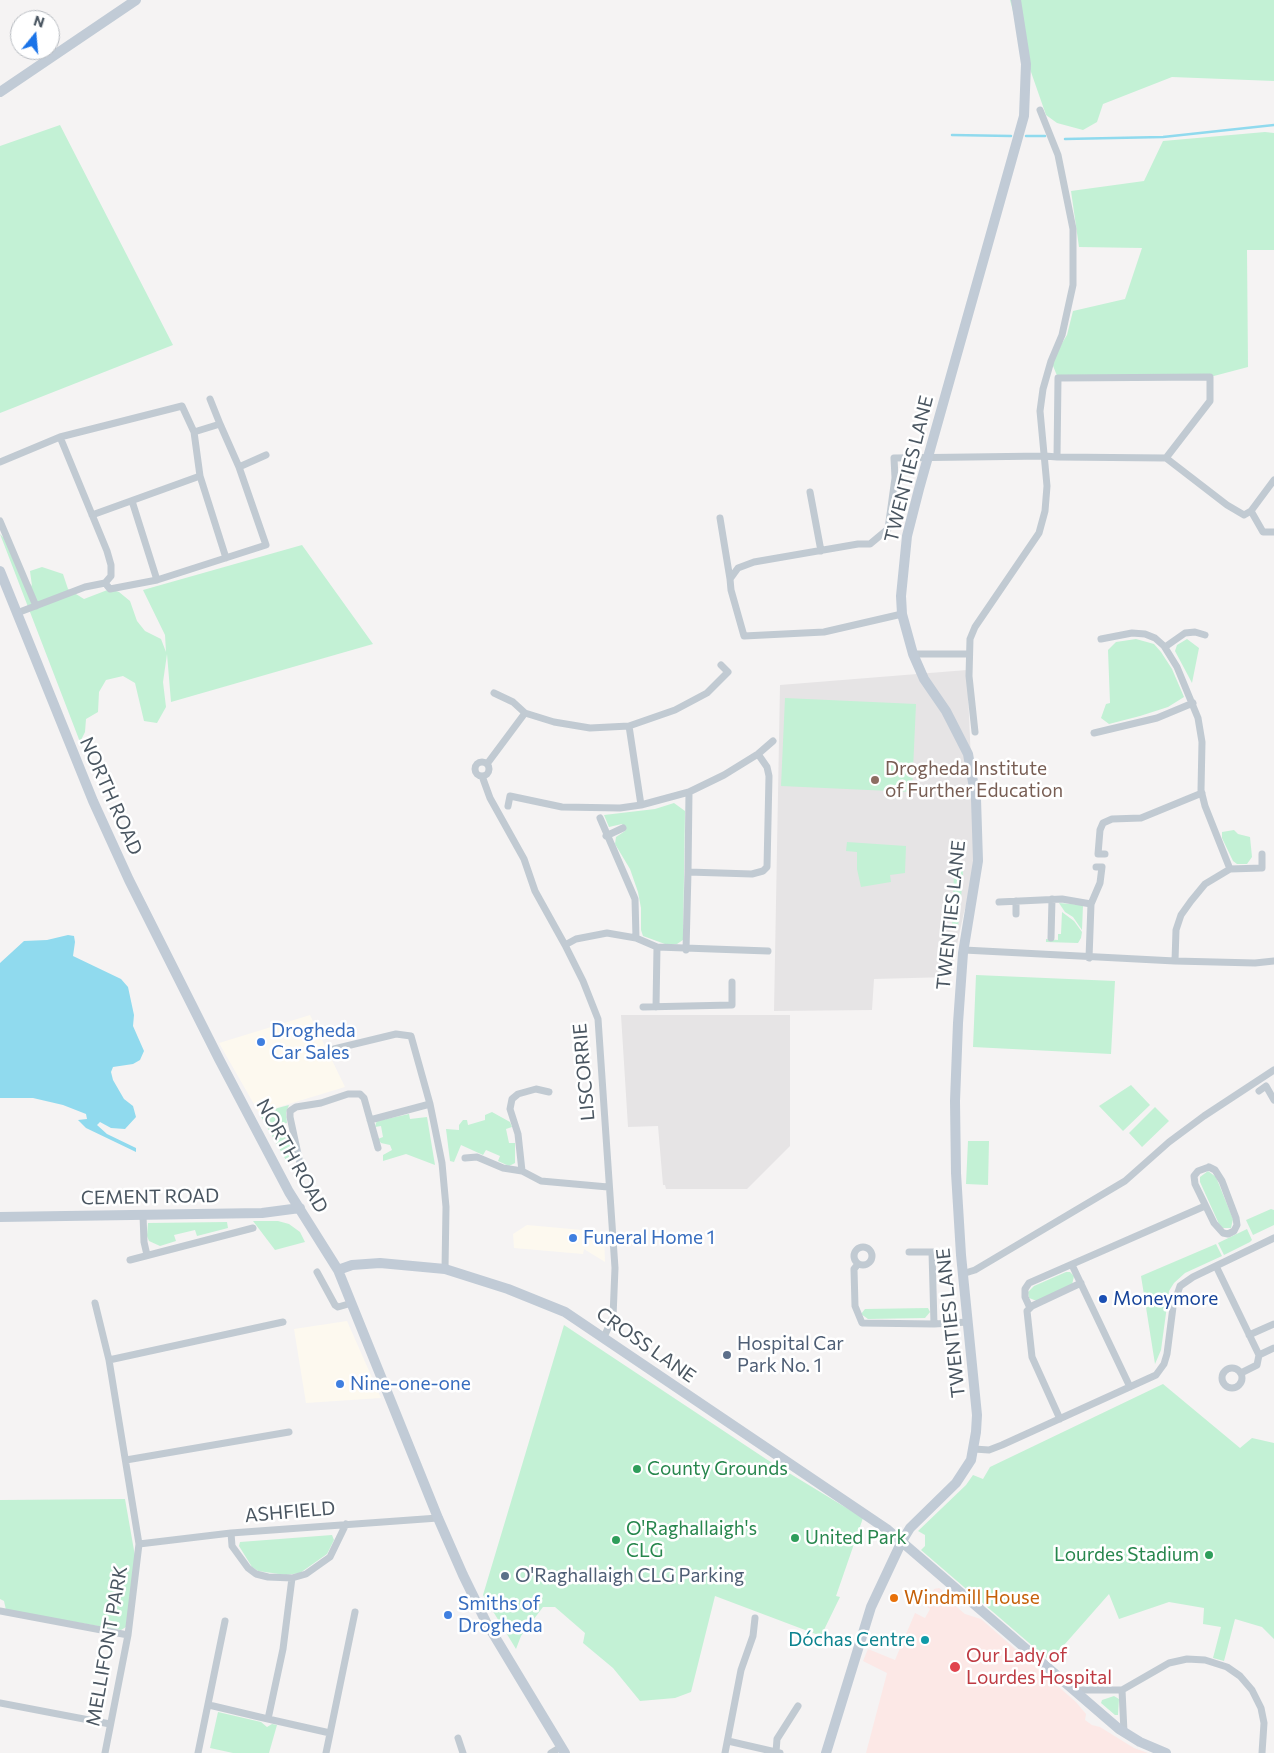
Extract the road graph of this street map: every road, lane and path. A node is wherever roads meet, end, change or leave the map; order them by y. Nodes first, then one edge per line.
1 (136, 0) edge
2 (1016, 0) edge
3 (0, 92) edge
4 (1040, 110) dead end
5 (210, 399) dead end
6 (220, 424) junction
7 (194, 432) junction
8 (60, 437) junction
9 (266, 455) dead end
10 (1045, 456) junction
11 (1057, 457) junction
12 (928, 458) junction
13 (1166, 458) junction
14 (0, 462) edge
15 (239, 466) junction
16 (200, 476) junction
17 (1274, 480) edge
18 (810, 492) dead end
19 (132, 501) junction
20 (1251, 511) junction
21 (92, 516) junction
22 (720, 518) dead end
23 (0, 521) edge
24 (1274, 532) edge
25 (822, 550) junction
26 (226, 558) junction
27 (0, 571) edge
28 (158, 580) junction
29 (730, 580) junction
30 (105, 583) junction
31 (36, 606) junction
32 (17, 613) junction
33 (902, 614) junction
34 (1206, 636) dead end
35 (1101, 638) dead end
36 (1165, 647) junction
37 (913, 654) junction
38 (968, 654) junction
39 (721, 665) dead end
40 (494, 693) dead end
41 (1193, 703) junction
42 (525, 713) junction
43 (629, 726) junction
44 (975, 732) dead end
45 (1094, 733) dead end
46 (772, 741) dead end
47 (758, 754) junction
48 (487, 764) junction
49 (482, 776) junction
50 (689, 792) junction
51 (1202, 793) junction
52 (641, 805) junction
53 (508, 806) dead end
54 (600, 818) dead end
55 (623, 828) dead end
56 (606, 836) junction
57 (1105, 854) dead end
58 (1262, 854) dead end
59 (1096, 867) dead end
60 (1230, 869) junction
61 (688, 872) junction
62 (1052, 899) junction
63 (1016, 901) junction
64 (999, 902) dead end
65 (1091, 904) junction
66 (1016, 914) dead end
67 (636, 938) junction
68 (1051, 938) dead end
69 (565, 945) junction
70 (657, 947) junction
71 (686, 950) junction
72 (964, 950) junction
73 (768, 951) dead end
74 (1089, 958) junction
75 (1175, 961) junction
76 (1274, 961) edge
77 (732, 982) dead end
78 (643, 1007) dead end
79 (656, 1007) junction
80 (334, 1049) dead end
81 (1274, 1070) edge
82 (1259, 1091) dead end
83 (548, 1092) dead end
84 (1274, 1100) edge
85 (430, 1104) junction
86 (370, 1120) junction
87 (378, 1148) dead end
88 (465, 1158) dead end
89 (301, 1168) dead end
90 (522, 1171) junction
91 (608, 1187) junction
92 (1205, 1206) junction
93 (300, 1208) junction
94 (143, 1215) junction
95 (0, 1217) edge
96 (253, 1228) dead end
97 (1274, 1238) edge
98 (909, 1252) dead end
99 (932, 1252) junction
100 (946, 1252) dead end
101 (147, 1255) junction
102 (130, 1260) dead end
103 (858, 1264) dead end
104 (1072, 1265) junction
105 (1216, 1266) junction
106 (445, 1269) junction
107 (338, 1270) junction
108 (317, 1272) dead end
109 (962, 1274) junction
110 (1082, 1284) junction
111 (95, 1303) dead end
112 (352, 1303) junction
113 (1030, 1308) junction
114 (283, 1322) dead end
115 (968, 1322) junction
116 (934, 1324) junction
117 (1274, 1324) edge
118 (1249, 1334) junction
119 (604, 1337) junction
120 (1274, 1348) edge
121 (1259, 1355) junction
122 (109, 1360) junction
123 (1241, 1373) dead end
124 (1130, 1388) junction
125 (1060, 1419) junction
126 (289, 1432) dead end
127 (974, 1448) junction
128 (126, 1460) junction
129 (438, 1518) junction
130 (346, 1524) junction
131 (231, 1533) junction
132 (902, 1541) junction
133 (139, 1544) junction
134 (292, 1578) junction
135 (0, 1611) edge
136 (356, 1612) dead end
137 (755, 1618) dead end
138 (225, 1621) dead end
139 (128, 1635) junction
140 (1074, 1690) junction
141 (1122, 1690) junction
142 (0, 1703) edge
143 (209, 1704) junction
144 (798, 1706) dead end
145 (268, 1719) junction
146 (110, 1724) junction
147 (1124, 1732) junction
148 (330, 1733) junction
149 (458, 1738) dead end
150 (728, 1741) junction
151 (563, 1750) edge
152 (1262, 1750) edge
153 (778, 1752) edge
154 (105, 1753) edge
155 (198, 1753) edge
156 (326, 1753) edge
157 (463, 1753) edge
158 (552, 1753) edge
159 (725, 1753) edge
160 (826, 1753) edge
161 (1166, 1753) edge
162 (1255, 1753) edge

1 - 3 street
2 - 12 street, TWENTIES LANE
4 - 10 street
5 - 6 street
6 - 7 street
6 - 15 street
7 - 8 street
7 - 16 street
8 - 14 street
8 - 21 street
9 - 15 street
10 - 11 street
10 - 12 street
10 - 38 street
11 - 13 street
11 - 13 street
12 - 25 street
12 - 33 street, TWENTIES LANE
13 - 20 street
15 - 26 street
16 - 19 street
16 - 26 street
17 - 20 street
18 - 25 street
19 - 21 street
19 - 28 street
20 - 24 street
21 - 30 street
22 - 29 street
23 - 31 street
25 - 29 street
26 - 28 street
27 - 32 street, NORTH ROAD
28 - 30 street
29 - 33 street
30 - 31 street
31 - 32 street
32 - 93 street, NORTH ROAD
33 - 37 street, TWENTIES LANE
34 - 36 street
35 - 36 street
36 - 41 street
37 - 38 street
37 - 72 street, TWENTIES LANE
38 - 44 street
39 - 43 street
40 - 42 street
41 - 45 street
41 - 51 street
42 - 43 street
42 - 48 street
43 - 52 street
46 - 47 street
47 - 50 street
47 - 61 street
48 - 49 street
48 - 49 street
49 - 69 street, LISCORRIE
50 - 52 street
50 - 61 street
51 - 57 street
51 - 60 street
52 - 53 street
54 - 56 street
55 - 56 street
56 - 67 street
58 - 60 street
59 - 65 street
60 - 75 street
61 - 71 street
62 - 63 street
62 - 65 street
62 - 68 street
63 - 64 street
63 - 66 street
65 - 74 street
67 - 69 street
67 - 70 street
69 - 91 street, LISCORRIE
70 - 71 street
70 - 79 street
71 - 73 street
72 - 74 street
72 - 109 street, TWENTIES LANE
74 - 75 street
75 - 76 street
77 - 79 street
78 - 79 street
80 - 85 street
81 - 109 street
82 - 84 street
83 - 90 street
85 - 86 street
85 - 106 street
86 - 87 street
86 - 89 street
88 - 90 street
90 - 91 street
91 - 119 street, LISCORRIE
92 - 92 street
92 - 104 street
93 - 94 street, CEMENT ROAD
93 - 107 street, NORTH ROAD
94 - 95 street, CEMENT ROAD
94 - 101 street
96 - 101 street
97 - 105 street
98 - 99 street
99 - 100 street
99 - 116 street
101 - 102 street
103 - 116 street
104 - 110 street
104 - 113 street
105 - 118 street
105 - 124 street
106 - 107 street, CROSS LANE
106 - 119 street, CROSS LANE
107 - 112 street, NORTH ROAD
108 - 112 street
109 - 115 street, TWENTIES LANE
110 - 113 street
110 - 124 street
111 - 122 street, MELLIFONT PARK
112 - 129 street, NORTH ROAD
113 - 125 street
114 - 122 street
115 - 116 street
115 - 127 street, TWENTIES LANE
117 - 118 street
118 - 121 street
119 - 132 street, CROSS LANE
120 - 121 street
121 - 123 street
122 - 128 street, MELLIFONT PARK
124 - 125 street
125 - 127 street
126 - 128 street
127 - 132 street, TWENTIES LANE
128 - 133 street, MELLIFONT PARK
129 - 130 street, ASHFIELD
129 - 151 street, NORTH ROAD
130 - 131 street, ASHFIELD
130 - 134 street, ASHFIELD
131 - 133 street, MELLIFONT PARK
131 - 134 street, ASHFIELD
132 - 140 street, CROSS LANE
132 - 160 street, TWENTIES LANE
133 - 139 street, MELLIFONT PARK
134 - 145 street
135 - 139 street
136 - 148 street
137 - 150 street
138 - 143 street
139 - 146 street, MELLIFONT PARK
140 - 141 street
140 - 147 street, CROSS LANE
141 - 147 street
141 - 152 street
142 - 146 street
143 - 145 street
143 - 155 street
144 - 153 street
145 - 148 street
146 - 154 street, MELLIFONT PARK
147 - 161 street, CROSS LANE
148 - 156 street
149 - 157 street
150 - 153 street
150 - 159 street
151 - 158 street
152 - 162 street

